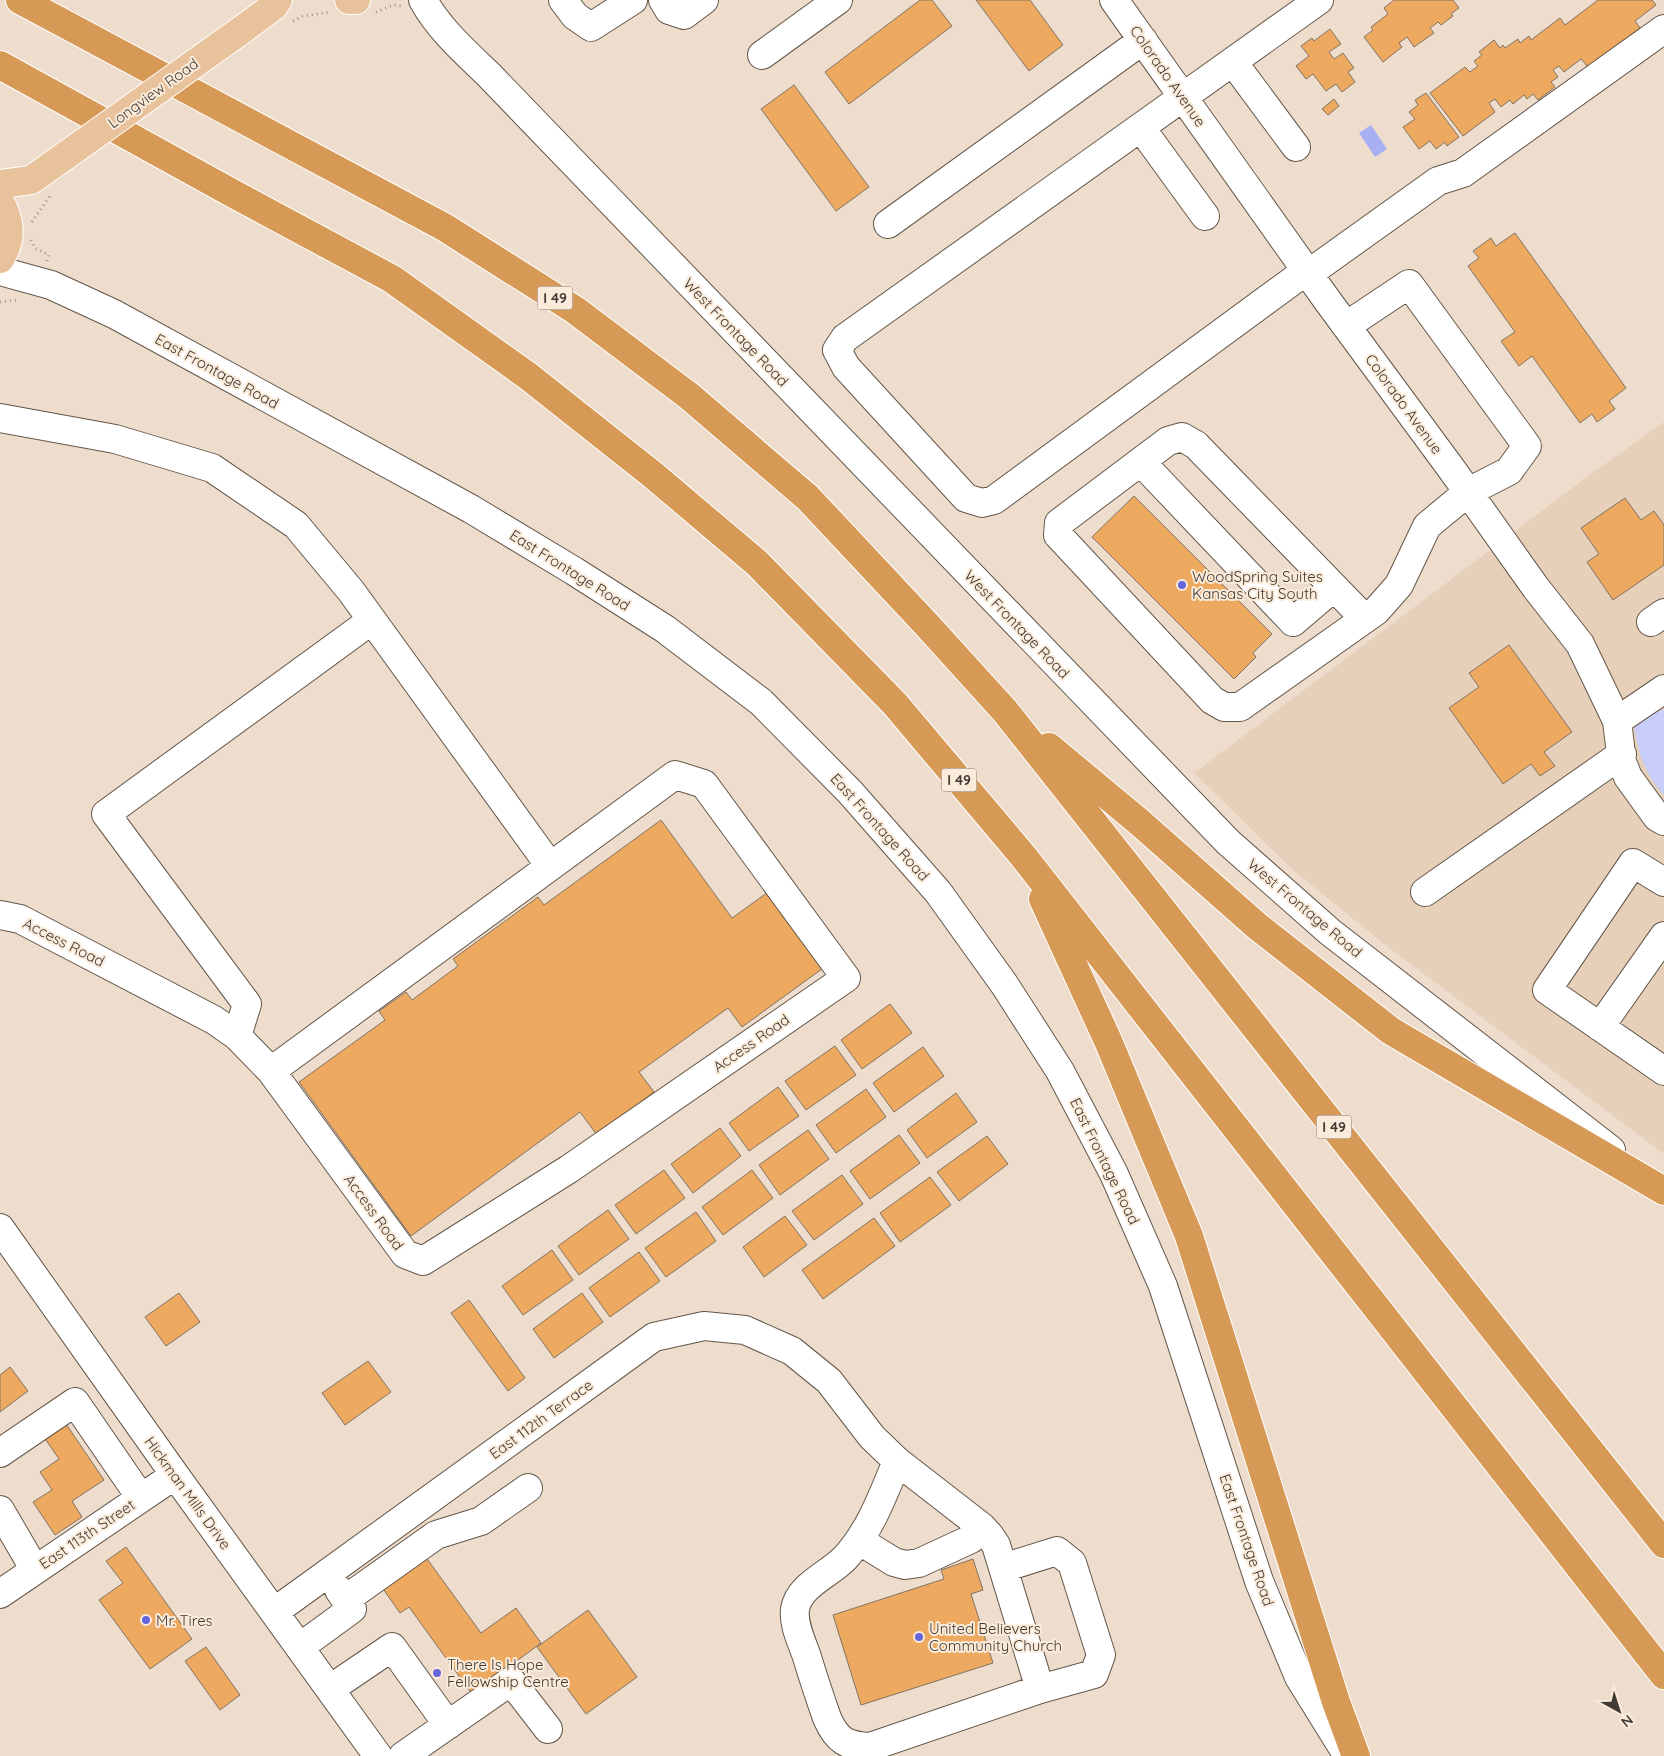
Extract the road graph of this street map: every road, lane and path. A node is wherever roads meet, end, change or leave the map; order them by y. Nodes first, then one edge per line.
1 (20, 0) edge
2 (349, 0) edge
3 (356, 0) edge
4 (423, 0) edge
5 (563, 0) edge
6 (633, 0) edge
7 (662, 0) edge
8 (704, 0) edge
9 (838, 0) edge
10 (1114, 0) edge
11 (1320, 0) edge
12 (282, 2) edge
13 (1664, 29) edge
14 (1143, 40) junction
15 (762, 55) dead end
16 (1232, 62) junction
17 (0, 65) edge
18 (1183, 97) junction
19 (1141, 128) junction
20 (1296, 147) dead end
21 (46, 178) junction
22 (0, 184) edge
23 (0, 202) edge
24 (1205, 216) dead end
25 (888, 224) dead end
26 (23, 231) junction
27 (0, 259) edge
28 (0, 271) edge
29 (1307, 272) junction
30 (32, 292) junction
31 (0, 302) edge
32 (1346, 326) junction
33 (0, 418) edge
34 (1141, 462) junction
35 (1468, 492) junction
36 (1334, 587) junction
37 (1365, 619) junction
38 (372, 620) junction
39 (1664, 689) edge
40 (1005, 710) junction
41 (1618, 721) junction
42 (1622, 754) junction
43 (1664, 821) edge
44 (1023, 856) junction
45 (550, 866) junction
46 (1664, 882) edge
47 (1425, 892) dead end
48 (0, 915) edge
49 (1664, 936) edge
50 (1600, 1027) junction
51 (236, 1036) junction
52 (271, 1071) junction
53 (1664, 1071) edge
54 (1664, 1190) edge
55 (0, 1228) edge
56 (0, 1453) edge
57 (897, 1461) junction
58 (175, 1475) junction
59 (528, 1488) dead end
60 (141, 1498) junction
61 (0, 1510) edge
62 (982, 1527) junction
63 (860, 1541) junction
64 (1664, 1544) edge
65 (1003, 1568) junction
66 (35, 1570) junction
67 (327, 1573) junction
68 (0, 1594) edge
69 (346, 1599) junction
70 (274, 1612) junction
71 (300, 1647) junction
72 (1664, 1675) edge
73 (330, 1689) junction
74 (1040, 1689) junction
75 (448, 1725) junction
76 (548, 1729) dead end
77 (378, 1756) edge
78 (403, 1756) edge
79 (1348, 1756) edge
80 (1356, 1756) edge

1 - 40 highway, I 49
2 - 3 main road
4 - 54 street, West Frontage Road
5 - 6 street
7 - 8 street
9 - 15 street
10 - 14 street, Colorado Avenue
11 - 16 street
12 - 21 main road, Longview Road, bridge
13 - 29 street
14 - 18 street, Colorado Avenue
14 - 25 street
16 - 18 street
16 - 20 street
17 - 44 highway, I 49
18 - 19 street
18 - 29 street, Colorado Avenue
19 - 24 street
19 - 29 street
21 - 22 main road, Longview Road
21 - 26 main road
21 - 26 path
23 - 26 main road
26 - 27 main road
26 - 30 path
28 - 30 street, East Frontage Road
29 - 32 street, Colorado Avenue
30 - 31 path
30 - 79 street, East Frontage Road
32 - 35 street, Colorado Avenue
32 - 35 street
33 - 38 street
34 - 36 street
34 - 36 street
34 - 37 street
35 - 37 street
35 - 41 street, Colorado Avenue
36 - 37 street
38 - 45 street
38 - 51 street
39 - 41 street
40 - 54 highway
40 - 64 highway, I 49
41 - 42 street, Colorado Avenue
42 - 43 street, Colorado Avenue
42 - 47 street
44 - 72 highway, I 49
44 - 80 highway
45 - 52 street
45 - 52 street, Access Road
46 - 50 street
48 - 51 street, Access Road
49 - 50 street
50 - 53 street
51 - 52 street, Access Road
55 - 58 street, Hickman Mills Drive
56 - 60 street
57 - 62 street, East 112th Terrace
57 - 63 street
57 - 67 street, East 112th Terrace
58 - 60 street, East 113th Street
58 - 70 street, Hickman Mills Drive
59 - 69 street
60 - 66 street, East 113th Street
61 - 66 street
62 - 63 street
62 - 65 street, East 112th Terrace
63 - 74 street
65 - 74 street, East 112th Terrace
65 - 74 street
66 - 68 street, East 113th Street
67 - 69 street
67 - 70 street, East 112th Terrace
69 - 71 street
70 - 71 street, Hickman Mills Drive
71 - 73 street, Hickman Mills Drive
73 - 75 street
73 - 77 street, Hickman Mills Drive
75 - 76 street
75 - 78 street

